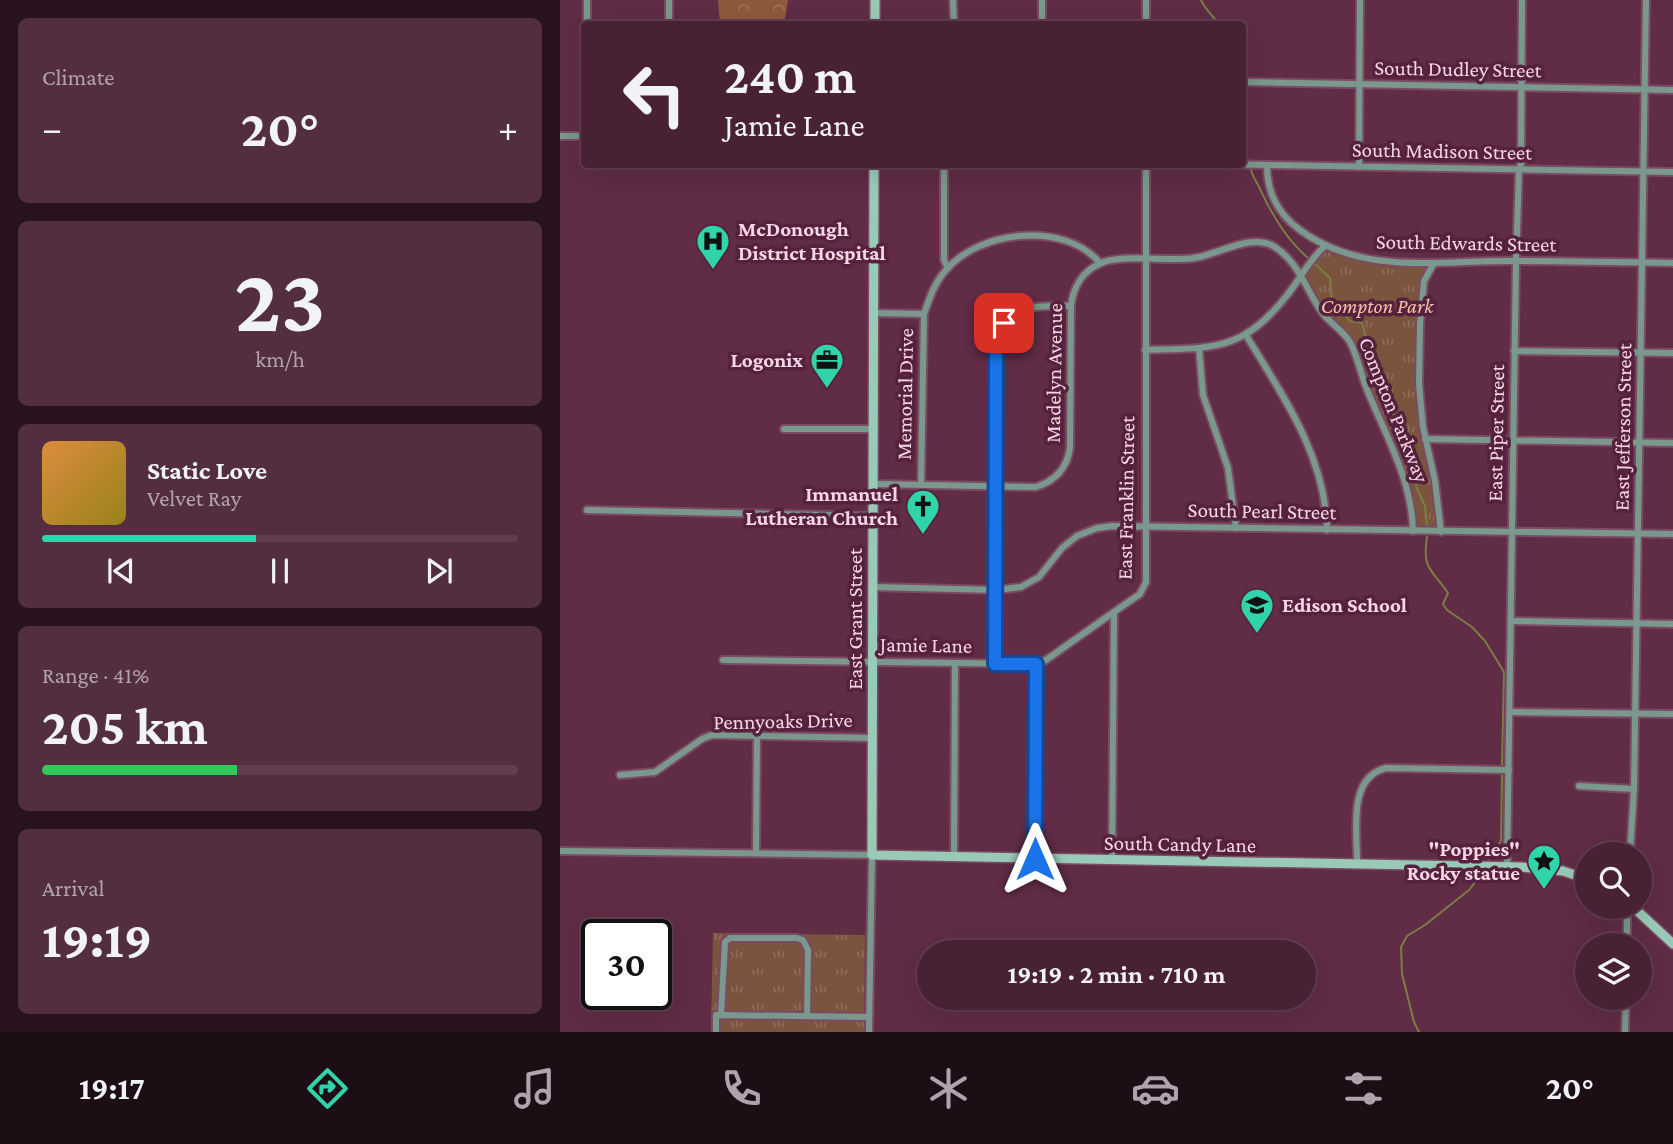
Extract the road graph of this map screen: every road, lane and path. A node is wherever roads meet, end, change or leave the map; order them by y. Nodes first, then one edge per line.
1 (587, 0) edge
2 (668, 0) edge
3 (875, 0) edge
4 (953, 0) edge
5 (1042, 0) edge
6 (1146, 0) edge
7 (1360, 0) edge
8 (1522, 0) edge
9 (1646, 0) edge
10 (587, 21) edge
11 (668, 21) edge
12 (875, 21) edge
13 (954, 21) edge
14 (1042, 21) edge
15 (1146, 21) edge
16 (1246, 82) edge
17 (1360, 85) junction
18 (1522, 88) junction
19 (1644, 90) junction
20 (1673, 90) edge
21 (560, 136) edge
22 (581, 136) edge
23 (1246, 165) edge
24 (1267, 166) junction
25 (1359, 167) junction
26 (874, 168) edge
27 (944, 168) edge
28 (1146, 168) edge
29 (1519, 170) junction
30 (1644, 172) junction
31 (1673, 172) edge
32 (1324, 247) junction
33 (1145, 260) junction
34 (1516, 261) junction
35 (1643, 262) junction
36 (1100, 263) junction
37 (1434, 263) junction
38 (1673, 263) edge
39 (948, 268) junction
40 (1302, 275) junction
41 (1071, 306) junction
42 (873, 313) junction
43 (924, 314) junction
44 (1246, 335) junction
45 (1199, 348) junction
46 (1145, 350) junction
47 (1514, 351) junction
48 (1641, 353) junction
49 (1673, 353) edge
50 (783, 429) dead end
51 (873, 429) junction
52 (1425, 439) junction
53 (1513, 440) junction
54 (1640, 442) junction
55 (1673, 443) edge
56 (874, 484) junction
57 (921, 485) junction
58 (996, 487) junction
59 (587, 510) dead end
60 (873, 516) junction
61 (1145, 527) junction
62 (1236, 528) junction
63 (1327, 530) junction
64 (1413, 531) junction
65 (1441, 531) junction
66 (1512, 533) junction
67 (1638, 534) junction
68 (1673, 534) edge
69 (873, 587) junction
70 (996, 590) junction
71 (1114, 612) junction
72 (1512, 621) junction
73 (1636, 623) junction
74 (1673, 624) edge
75 (723, 660) dead end
76 (873, 662) junction
77 (955, 664) junction
78 (995, 664) junction
79 (1036, 664) junction
80 (1511, 712) junction
81 (1635, 714) junction
82 (1673, 715) edge
83 (757, 736) junction
84 (872, 738) junction
85 (1509, 770) junction
86 (620, 775) dead end
87 (1579, 786) dead end
88 (1634, 789) junction
89 (1631, 842) edge
90 (560, 851) edge
91 (756, 853) junction
92 (872, 855) junction
93 (954, 857) junction
94 (1035, 859) junction
95 (1112, 860) junction
96 (1357, 865) junction
97 (1507, 866) junction
98 (1575, 875) edge
99 (1645, 919) edge
100 (1673, 944) edge
101 (1626, 1010) edge
102 (721, 1015) junction
103 (807, 1016) junction
104 (869, 1017) junction
105 (716, 1032) edge
106 (869, 1032) edge
107 (1625, 1032) edge

1 - 10 street
2 - 11 street
3 - 12 main road
4 - 13 street
5 - 14 street
6 - 15 street
7 - 17 street
8 - 18 street, East Piper Street
9 - 19 street, East Jefferson Street
16 - 17 street, South Dudley Street
17 - 18 street, South Dudley Street
17 - 25 street
18 - 19 street, South Dudley Street
18 - 29 street, East Piper Street
19 - 20 street, South Dudley Street
19 - 30 street, East Jefferson Street
21 - 22 street
23 - 24 street, South Madison Street
24 - 25 street, South Madison Street
24 - 32 street, South Edwards Street
25 - 29 street, South Madison Street
26 - 42 main road, East Grant Street
27 - 39 street
28 - 33 street, East Franklin Street
29 - 30 street, South Madison Street
29 - 34 street, East Piper Street
30 - 31 street, South Madison Street
30 - 35 street, East Jefferson Street
32 - 37 street, South Edwards Street
32 - 40 street
33 - 36 street
33 - 40 street
33 - 46 street, East Franklin Street
34 - 35 street, South Edwards Street
34 - 37 street, South Edwards Street
34 - 47 street, East Piper Street
35 - 38 street, South Edwards Street
35 - 48 street, East Jefferson Street
36 - 39 street, Memorial Drive
36 - 41 street, Madelyn Avenue
37 - 52 street
39 - 43 street, Memorial Drive
40 - 44 street
40 - 64 street, Compton Parkway
41 - 58 street, Madelyn Avenue
41 - 58 street
42 - 43 street
42 - 51 main road, East Grant Street
43 - 57 street, Memorial Drive
44 - 45 street
44 - 63 street
45 - 46 street
45 - 62 street
46 - 61 street, East Franklin Street
47 - 48 street
47 - 53 street, East Piper Street
48 - 49 street
48 - 54 street, East Jefferson Street
50 - 51 street
51 - 56 main road, East Grant Street
52 - 53 street
52 - 65 street
53 - 54 street
53 - 66 street, East Piper Street
54 - 55 street
54 - 67 street, East Jefferson Street
56 - 57 street, Madelyn Avenue
56 - 60 main road, East Grant Street
57 - 58 street, Madelyn Avenue
58 - 70 street
59 - 60 street
60 - 69 main road, East Grant Street
61 - 62 street, South Pearl Street
61 - 70 street, South Pearl Street
61 - 71 street, East Franklin Street
62 - 63 street, South Pearl Street
63 - 64 street, South Pearl Street
64 - 65 street, South Pearl Street
65 - 66 street, South Pearl Street
66 - 67 street, South Pearl Street
66 - 72 street, East Piper Street
67 - 68 street, South Pearl Street
67 - 73 street, East Jefferson Street
69 - 70 street, South Pearl Street
69 - 76 main road, East Grant Street
70 - 78 street
71 - 79 street
71 - 95 street
72 - 73 street
72 - 80 street, East Piper Street
73 - 74 street
73 - 81 street, East Jefferson Street
75 - 76 street, Jamie Lane
76 - 77 street, Jamie Lane
76 - 84 main road, East Grant Street
77 - 78 street, Jamie Lane
77 - 93 street
78 - 79 street, Jamie Lane
79 - 94 street
80 - 81 street
80 - 85 street, East Piper Street
81 - 82 street
81 - 88 street, East Jefferson Street
83 - 84 street, Pennyoaks Drive
83 - 86 street, Pennyoaks Drive
83 - 91 street
84 - 92 main road, East Grant Street
85 - 96 street
85 - 97 street, East Piper Street
87 - 88 street
88 - 89 street, East Jefferson Street
90 - 91 street, South Candy Lane
91 - 92 street, South Candy Lane
92 - 93 main road, South Candy Lane
92 - 104 street, East Grant Street
93 - 94 main road, South Candy Lane
94 - 95 main road, South Candy Lane
95 - 96 main road, South Candy Lane
96 - 97 main road, South Candy Lane
97 - 98 main road, South Candy Lane
99 - 100 main road
101 - 107 street
102 - 103 street
102 - 103 street
102 - 105 street
103 - 104 street
104 - 106 street, East Grant Street

